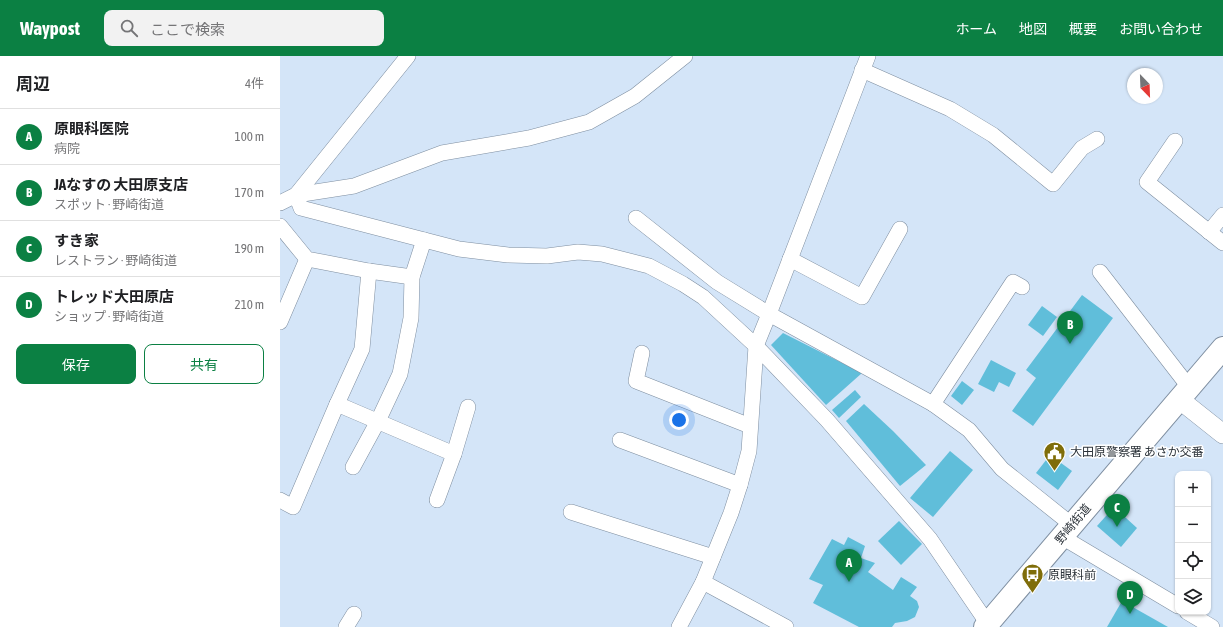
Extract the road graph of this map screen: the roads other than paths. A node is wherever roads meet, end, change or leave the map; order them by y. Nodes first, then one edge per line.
1 (408, 56) edge
2 (868, 56) edge
3 (680, 57) edge
4 (862, 70) junction
5 (1097, 139) dead end
6 (1175, 141) dead end
7 (296, 195) junction
8 (280, 203) edge
9 (1223, 215) edge
10 (636, 218) dead end
11 (280, 226) edge
12 (900, 229) dead end
13 (1209, 232) junction
14 (424, 240) junction
15 (1223, 243) edge
16 (307, 259) junction
17 (790, 259) junction
18 (369, 271) junction
19 (1100, 272) dead end
20 (412, 277) junction
21 (1022, 287) dead end
22 (769, 314) junction
23 (280, 322) edge
24 (756, 346) junction
25 (1223, 348) edge
26 (642, 353) dead end
27 (1184, 393) junction
28 (337, 404) junction
29 (933, 404) junction
30 (468, 406) dead end
31 (378, 421) junction
32 (750, 426) junction
33 (1223, 434) edge
34 (620, 440) dead end
35 (454, 454) junction
36 (353, 467) dead end
37 (740, 485) junction
38 (280, 500) edge
39 (437, 500) dead end
40 (571, 512) dead end
41 (1067, 531) junction
42 (713, 557) junction
43 (703, 582) junction
44 (1175, 604) edge
45 (354, 614) dead end
46 (1192, 615) edge
47 (987, 625) edge
48 (346, 627) edge
49 (679, 627) edge
50 (786, 627) edge
51 (1212, 627) edge

1 - 7 street
2 - 4 street
3 - 7 street
4 - 5 street
4 - 17 street
6 - 13 street
7 - 8 street
7 - 14 street
9 - 13 street
10 - 22 street
11 - 16 street
12 - 17 street
13 - 15 street
14 - 20 street
14 - 24 street
16 - 18 street
16 - 23 street
17 - 22 street
18 - 20 street
18 - 28 street
19 - 27 street
20 - 31 street
21 - 29 street
22 - 24 street
22 - 29 street
24 - 32 street
24 - 47 street
25 - 27 highway, 野崎街道
26 - 32 street
27 - 33 street
27 - 41 highway, 野崎街道
28 - 31 street
28 - 38 street
29 - 41 street
30 - 35 street
31 - 35 street
31 - 36 street
32 - 37 street
34 - 37 street
35 - 39 street
37 - 42 street
40 - 42 street
41 - 44 street
41 - 47 highway, 野崎街道
42 - 43 street
43 - 49 street
43 - 50 street
45 - 48 street
46 - 51 street

